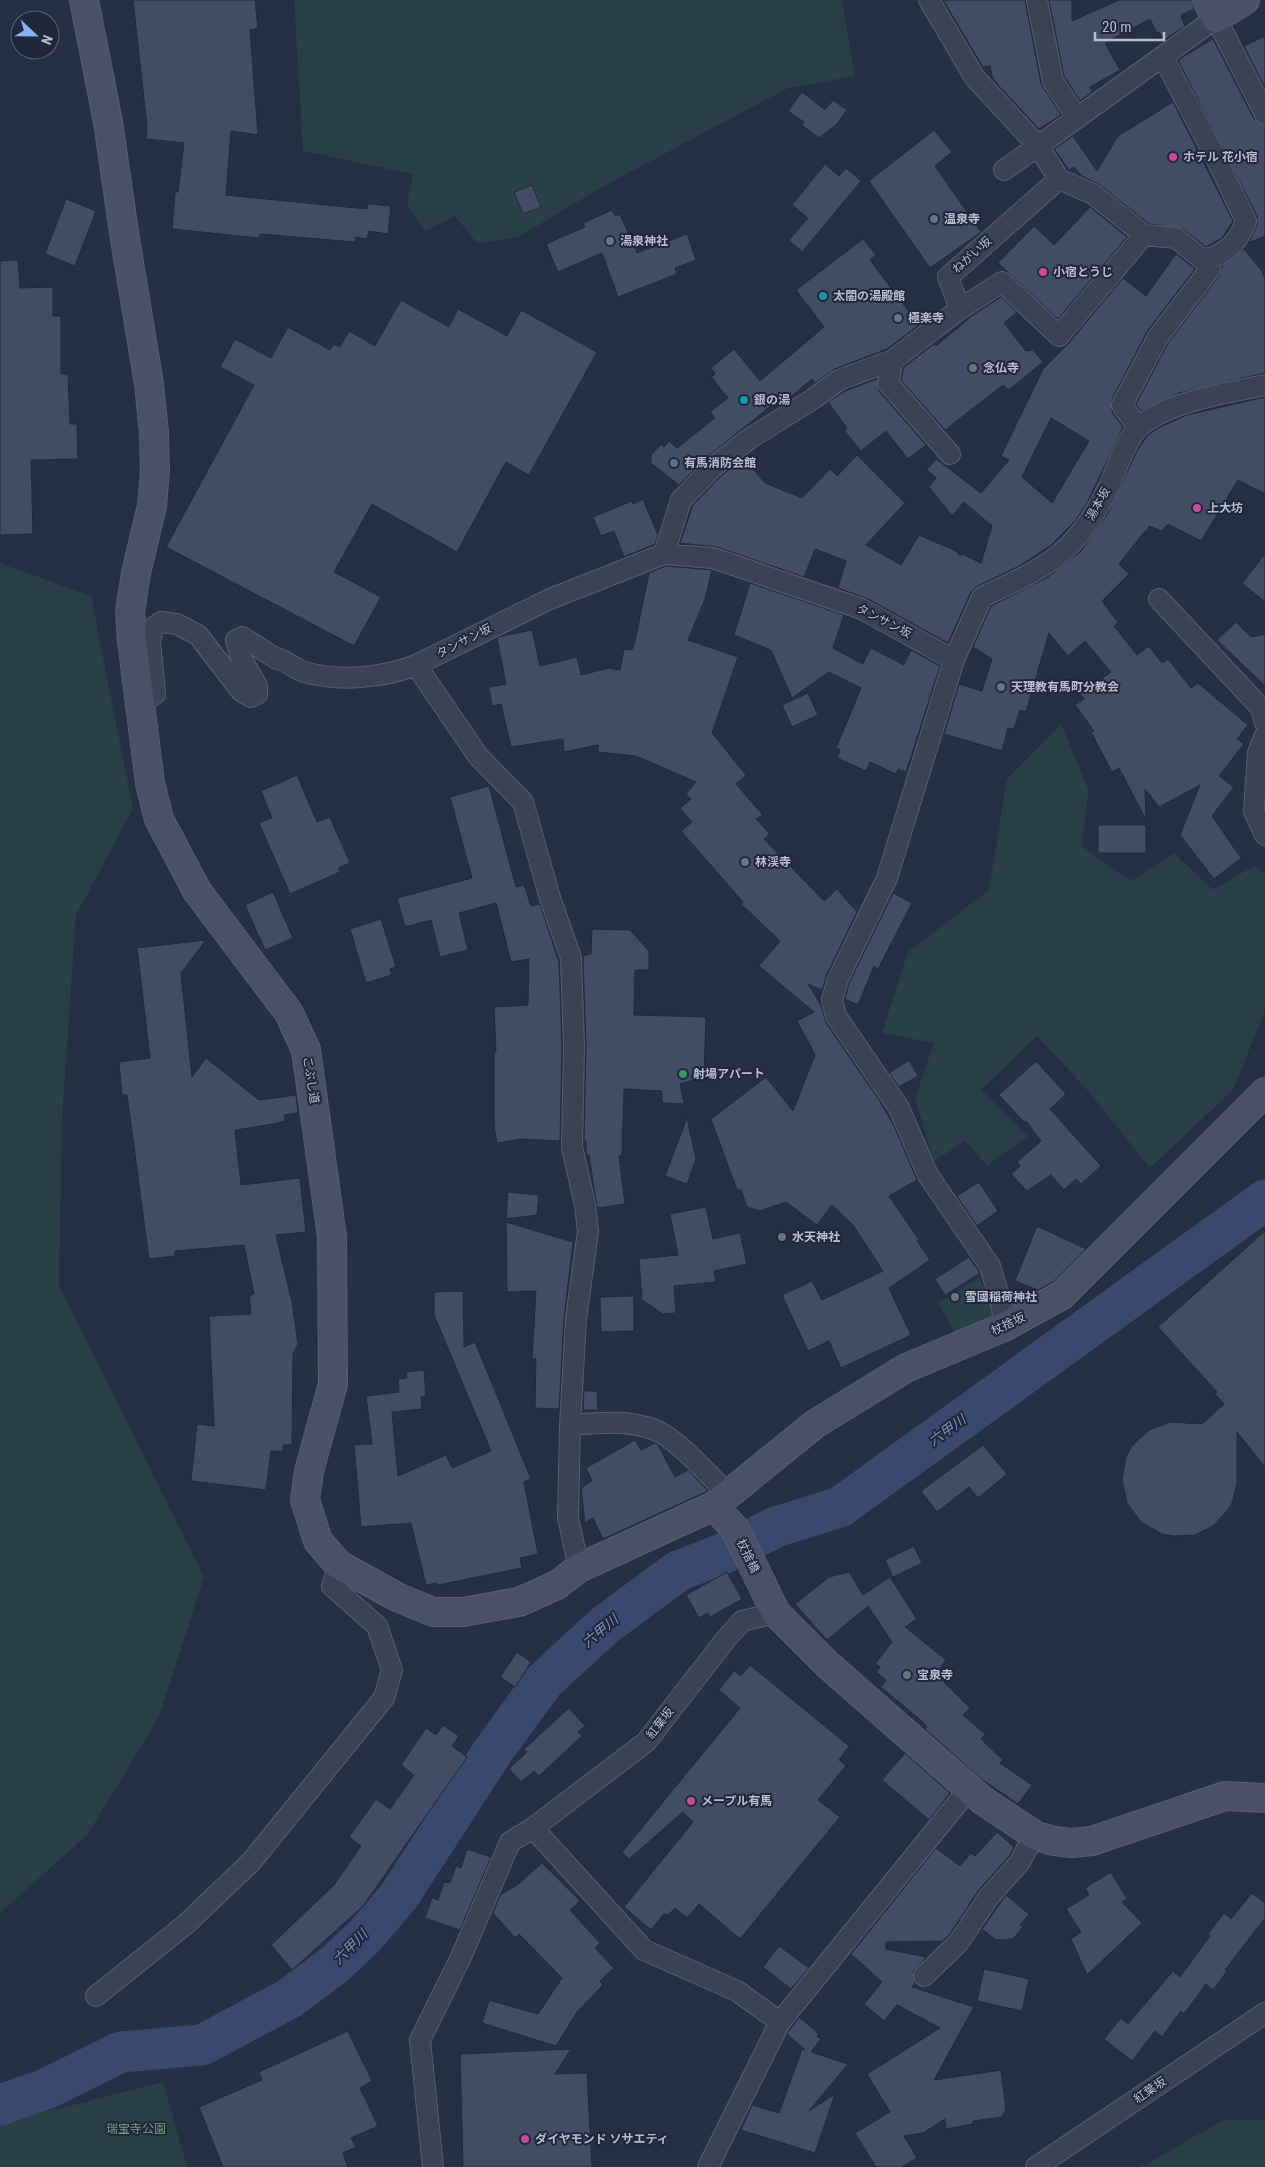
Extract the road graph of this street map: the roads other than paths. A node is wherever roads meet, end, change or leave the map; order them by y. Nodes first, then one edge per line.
1 (84, 0) edge
2 (929, 0) edge
3 (1037, 0) edge
4 (1245, 0) edge
5 (1212, 9) edge
6 (1163, 57) junction
7 (1265, 114) edge
8 (1077, 118) junction
9 (1038, 146) junction
10 (1004, 170) dead end
11 (1059, 179) junction
12 (1144, 235) junction
13 (1209, 258) junction
14 (960, 309) junction
15 (893, 360) junction
16 (1265, 385) edge
17 (1138, 427) junction
18 (950, 454) dead end
19 (664, 554) junction
20 (1160, 599) dead end
21 (954, 660) junction
22 (416, 666) junction
23 (140, 705) junction
24 (1265, 723) edge
25 (1265, 735) edge
26 (1265, 835) edge
27 (1265, 1092) edge
28 (1004, 1327) junction
29 (570, 1425) junction
30 (721, 1500) junction
31 (340, 1565) junction
32 (579, 1568) junction
33 (776, 1613) junction
34 (969, 1789) junction
35 (1265, 1798) edge
36 (533, 1828) junction
37 (1036, 1836) junction
38 (924, 1976) dead end
39 (96, 1996) dead end
40 (1265, 2013) edge
41 (780, 2022) junction
42 (433, 2167) edge
43 (708, 2167) edge
44 (1036, 2167) edge

1 - 23 street, こぶし道
2 - 9 street
3 - 8 street
4 - 5 street
5 - 6 street
5 - 7 street
6 - 8 street
6 - 13 street
8 - 9 street
9 - 10 street
9 - 11 street
11 - 12 street
11 - 14 street, ねがい坂
12 - 13 street
12 - 14 street
13 - 17 street
14 - 15 street
15 - 18 street
15 - 19 street
16 - 17 street, 湯本坂
17 - 21 street, 湯本坂
19 - 21 street, タンサン坂
19 - 22 street, タンサン坂
20 - 24 street
21 - 28 street, 湯本坂
22 - 23 street, タンサン坂
22 - 29 street
23 - 31 street, こぶし道
25 - 26 street
27 - 28 street, 杖捨坂
28 - 30 street, 杖捨坂
29 - 30 street
29 - 32 street
30 - 32 street, 杖捨坂
30 - 33 street, 杖捨橋
31 - 32 street, 杖捨坂
31 - 39 street
33 - 34 street, 杖捨橋
33 - 36 street, 紅葉坂
34 - 37 street, 杖捨橋
34 - 41 street
35 - 37 street, 杖捨橋
36 - 41 street
36 - 42 street, 紅葉坂
37 - 38 street
40 - 44 street, 紅葉坂
41 - 43 street

